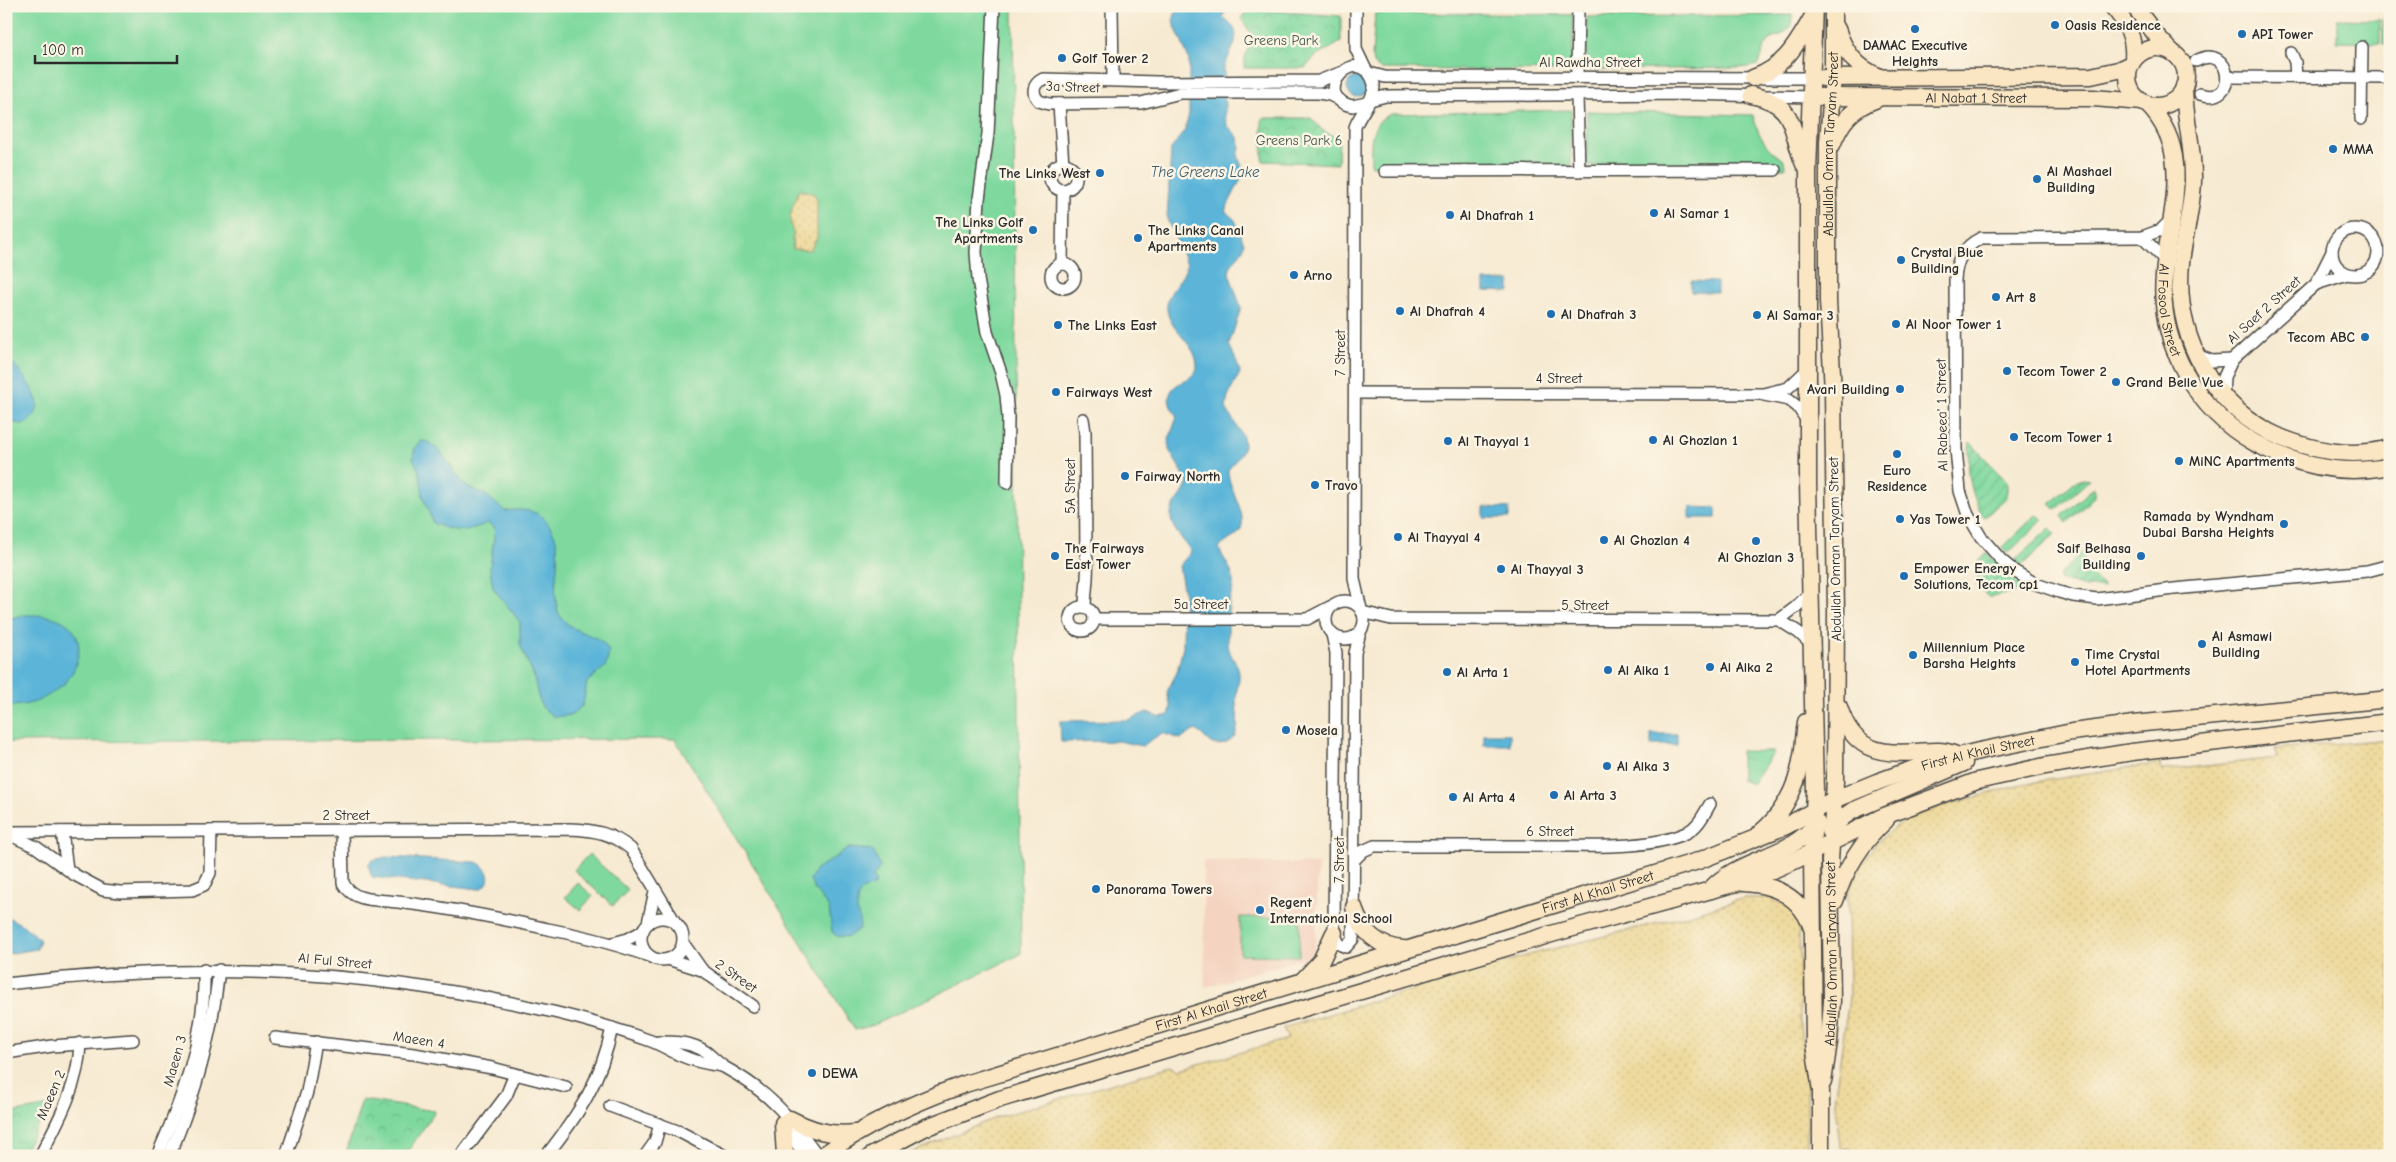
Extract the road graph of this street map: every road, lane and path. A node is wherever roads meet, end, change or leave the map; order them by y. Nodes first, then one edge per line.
1 (994, 6) edge
2 (1112, 6) edge
3 (1356, 6) edge
4 (1578, 6) edge
5 (2112, 6) edge
6 (2134, 6) edge
7 (1814, 10) edge
8 (1834, 13) edge
9 (2362, 47) dead end
10 (1356, 49) junction
11 (2291, 53) dead end
12 (2176, 55) junction
13 (2196, 61) dead end
14 (2132, 62) junction
15 (1342, 71) junction
16 (1367, 72) junction
17 (1577, 77) junction
18 (1833, 77) junction
19 (1883, 77) junction
20 (2228, 77) junction
21 (1753, 78) junction
22 (1811, 78) junction
23 (2296, 78) junction
24 (2362, 78) junction
25 (2390, 78) edge
26 (1110, 80) junction
27 (1141, 81) junction
28 (2184, 86) junction
29 (1179, 87) junction
30 (2200, 94) dead end
31 (1751, 95) junction
32 (1577, 96) junction
33 (1831, 96) junction
34 (1884, 96) junction
35 (1810, 97) junction
36 (1341, 101) junction
37 (1368, 101) junction
38 (1141, 102) junction
39 (1062, 103) junction
40 (2145, 103) junction
41 (2361, 119) dead end
42 (1355, 126) junction
43 (1828, 157) junction
44 (1063, 165) junction
45 (1775, 170) dead end
46 (1385, 171) dead end
47 (1579, 171) junction
48 (1808, 172) junction
49 (1063, 190) junction
50 (2172, 220) junction
51 (2142, 237) junction
52 (2332, 252) junction
53 (2165, 260) junction
54 (1062, 264) dead end
55 (2347, 274) junction
56 (2316, 284) junction
57 (2196, 355) junction
58 (2232, 360) junction
59 (1808, 369) junction
60 (1355, 394) junction
61 (1763, 394) junction
62 (2223, 396) junction
63 (1083, 419) dead end
64 (1808, 422) junction
65 (2390, 448) edge
66 (2388, 468) edge
67 (1007, 483) dead end
68 (2390, 565) edge
69 (1354, 579) junction
70 (1812, 591) junction
71 (1332, 605) junction
72 (1085, 607) junction
73 (1362, 610) junction
74 (1094, 619) junction
75 (1307, 619) junction
76 (1391, 619) junction
77 (1779, 620) junction
78 (1361, 630) junction
79 (1331, 633) junction
80 (1814, 647) junction
81 (1814, 694) junction
82 (1836, 697) junction
83 (2390, 699) edge
84 (2390, 722) edge
85 (1979, 751) junction
86 (1958, 756) junction
87 (1710, 804) dead end
88 (1900, 809) junction
89 (1823, 811) junction
90 (1786, 826) junction
91 (342, 830) junction
92 (211, 831) junction
93 (1354, 831) junction
94 (62, 832) junction
95 (6, 833) edge
96 (1750, 840) junction
97 (1824, 842) junction
98 (1374, 846) junction
99 (1784, 847) junction
100 (1354, 860) junction
101 (67, 868) junction
102 (1738, 883) junction
103 (1710, 890) junction
104 (655, 891) junction
105 (1354, 907) junction
106 (1831, 916) junction
107 (675, 922) junction
108 (646, 927) junction
109 (1334, 933) junction
110 (1814, 936) junction
111 (683, 943) junction
112 (612, 944) junction
113 (1409, 949) junction
114 (651, 957) junction
115 (668, 959) junction
116 (204, 970) junction
117 (219, 970) junction
118 (702, 970) junction
119 (1300, 982) junction
120 (6, 984) edge
121 (753, 1006) dead end
122 (612, 1028) junction
123 (275, 1038) dead end
124 (132, 1040) dead end
125 (316, 1042) junction
126 (80, 1043) junction
127 (6, 1053) edge
128 (515, 1074) junction
129 (566, 1087) dead end
130 (1821, 1091) junction
131 (610, 1106) dead end
132 (784, 1117) junction
133 (660, 1124) junction
134 (855, 1134) junction
135 (40, 1156) edge
136 (157, 1156) edge
137 (169, 1156) edge
138 (286, 1156) edge
139 (461, 1156) edge
140 (546, 1156) edge
141 (645, 1156) edge
142 (725, 1156) edge
143 (785, 1156) edge
144 (805, 1156) edge
145 (818, 1156) edge
146 (822, 1156) edge
147 (830, 1156) edge
148 (871, 1156) edge
149 (1821, 1156) edge

1 - 67 street
2 - 26 street
3 - 10 street
4 - 17 street
5 - 14 main road
6 - 12 main road
7 - 21 main road
7 - 22 main road, Abdullah Omran Taryam Street
8 - 18 main road, Abdullah Omran Taryam Street
8 - 19 main road
9 - 24 street
10 - 15 street
10 - 16 street
11 - 23 street
12 - 14 main road
12 - 28 main road
13 - 20 street
14 - 19 main road, Al Nabat 1 Street
14 - 40 main road
15 - 16 street
15 - 29 street, 3a Street
15 - 36 street
16 - 17 street, Al Rawdha Street
16 - 37 street
17 - 21 street, Al Rawdha Street
18 - 19 main road, Al Nabat 1 Street
18 - 22 main road, Al Nabat 1 Street
18 - 33 main road, Abdullah Omran Taryam Street
20 - 23 street
20 - 30 street
21 - 22 street, Al Rawdha Street
22 - 35 main road, Abdullah Omran Taryam Street
23 - 24 street
24 - 25 street
24 - 41 street
26 - 27 street, 3a Street
26 - 39 street, 3a Street
27 - 29 street, 3a Street
27 - 38 street
28 - 40 main road
28 - 57 main road, Al Fosool Street
29 - 36 street, 3a Street
29 - 38 street, 3a Street
31 - 32 street
31 - 35 street
31 - 48 main road
32 - 37 street
32 - 47 street
33 - 34 main road, Al Nabat 1 Street
33 - 35 main road, Al Nabat 1 Street
33 - 43 main road, Abdullah Omran Taryam Street
34 - 40 main road, Al Nabat 1 Street
34 - 43 main road
35 - 48 main road, Abdullah Omran Taryam Street
36 - 37 street
36 - 42 street, 7 Street
37 - 42 street, 7 Street
38 - 39 street, 3a Street
39 - 44 street
40 - 50 main road, Al Fosool Street
42 - 60 street, 7 Street
43 - 82 main road, Abdullah Omran Taryam Street
44 - 49 street
44 - 49 street
45 - 47 street
46 - 47 street
48 - 59 main road, Abdullah Omran Taryam Street
49 - 54 street
50 - 51 street, Al Rabeea' 1 Street
50 - 53 main road, Al Fosool Street
51 - 53 street
51 - 68 street, Al Rabeea' 1 Street
52 - 55 street
52 - 55 street
52 - 56 street, Al Saef 2 Street
53 - 66 main road, Al Fosool Street
55 - 56 street, Al Saef 2 Street
56 - 58 street, Al Saef 2 Street
57 - 58 street, Al Saef 2 Street
57 - 62 main road, Al Fosool Street
58 - 62 street, Al Saef 2 Street
59 - 61 street, 4 Street
59 - 64 main road, Abdullah Omran Taryam Street
60 - 61 street, 4 Street
60 - 69 street, 7 Street
61 - 64 street, 4 Street
62 - 65 main road, Al Fosool Street
63 - 72 street, 5A Street
64 - 70 main road, Abdullah Omran Taryam Street
69 - 71 street
69 - 73 street, 7 Street
70 - 77 street
70 - 80 main road, Abdullah Omran Taryam Street
71 - 73 street
71 - 75 street, 5a Street
71 - 79 street
72 - 74 street
72 - 74 street
73 - 76 street, 5 Street
73 - 78 street
74 - 75 street, 5a Street
75 - 79 street, 5a Street
76 - 77 street, 5 Street
76 - 78 street, 5 Street
77 - 80 street
78 - 79 street
78 - 93 street, 7 Street
79 - 109 street, 7 Street
80 - 81 main road, Abdullah Omran Taryam Street
81 - 89 main road, Abdullah Omran Taryam Street
81 - 96 main road
82 - 86 main road
82 - 89 main road, Abdullah Omran Taryam Street
83 - 85 main road, First Al Khail Street
84 - 88 main road, First Al Khail Street
85 - 86 main road, First Al Khail Street
85 - 97 main road
86 - 89 main road, First Al Khail Street
87 - 98 street, 6 Street
88 - 97 main road, First Al Khail Street
88 - 106 main road
89 - 90 main road, First Al Khail Street
89 - 97 main road, Abdullah Omran Taryam Street
89 - 97 main road, Abdullah Omran Taryam Street
89 - 99 main road
90 - 96 main road, First Al Khail Street
90 - 99 main road
91 - 92 street, 2 Street
91 - 104 street, 2 Street
91 - 112 street, 2 Street
92 - 94 street, 2 Street
92 - 101 street
93 - 98 street
93 - 100 street, 7 Street
94 - 95 street, 2 Street
94 - 101 street
95 - 101 street
96 - 113 main road, First Al Khail Street
97 - 102 main road, First Al Khail Street
97 - 106 main road, Abdullah Omran Taryam Street
97 - 110 main road, Abdullah Omran Taryam Street
98 - 100 street
99 - 103 main road
100 - 105 street, 7 Street
102 - 103 main road, First Al Khail Street
102 - 110 main road
103 - 148 main road, First Al Khail Street
104 - 107 street, 2 Street
104 - 108 street
105 - 109 street, 7 Street
105 - 113 main road
106 - 130 main road, Abdullah Omran Taryam Street
107 - 108 street
107 - 111 street, 2 Street
108 - 112 street
108 - 114 street
109 - 119 main road
110 - 130 main road, Abdullah Omran Taryam Street
111 - 115 street
111 - 118 street, 2 Street
112 - 114 street, 2 Street
113 - 119 main road, First Al Khail Street
114 - 115 street, 2 Street
115 - 118 street, 2 Street
116 - 117 street, Al Ful Street
116 - 120 street, Al Ful Street
116 - 136 street, Maeen 3
117 - 122 street, Al Ful Street
117 - 137 street, Maeen 3
118 - 121 street, 2 Street
119 - 134 main road, First Al Khail Street
122 - 132 street, Al Ful Street
122 - 140 street
123 - 125 street, Maeen 4
124 - 126 street
125 - 128 street, Maeen 4
125 - 138 street
126 - 127 street
126 - 135 street, Maeen 2
128 - 129 street, Maeen 4
128 - 139 street
130 - 149 main road, Abdullah Omran Taryam Street
131 - 133 street
132 - 134 main road
132 - 143 main road
132 - 144 street, Al Ful Street
132 - 145 street, Al Ful Street
133 - 141 street
133 - 142 street
134 - 146 main road, First Al Khail Street
134 - 147 main road

